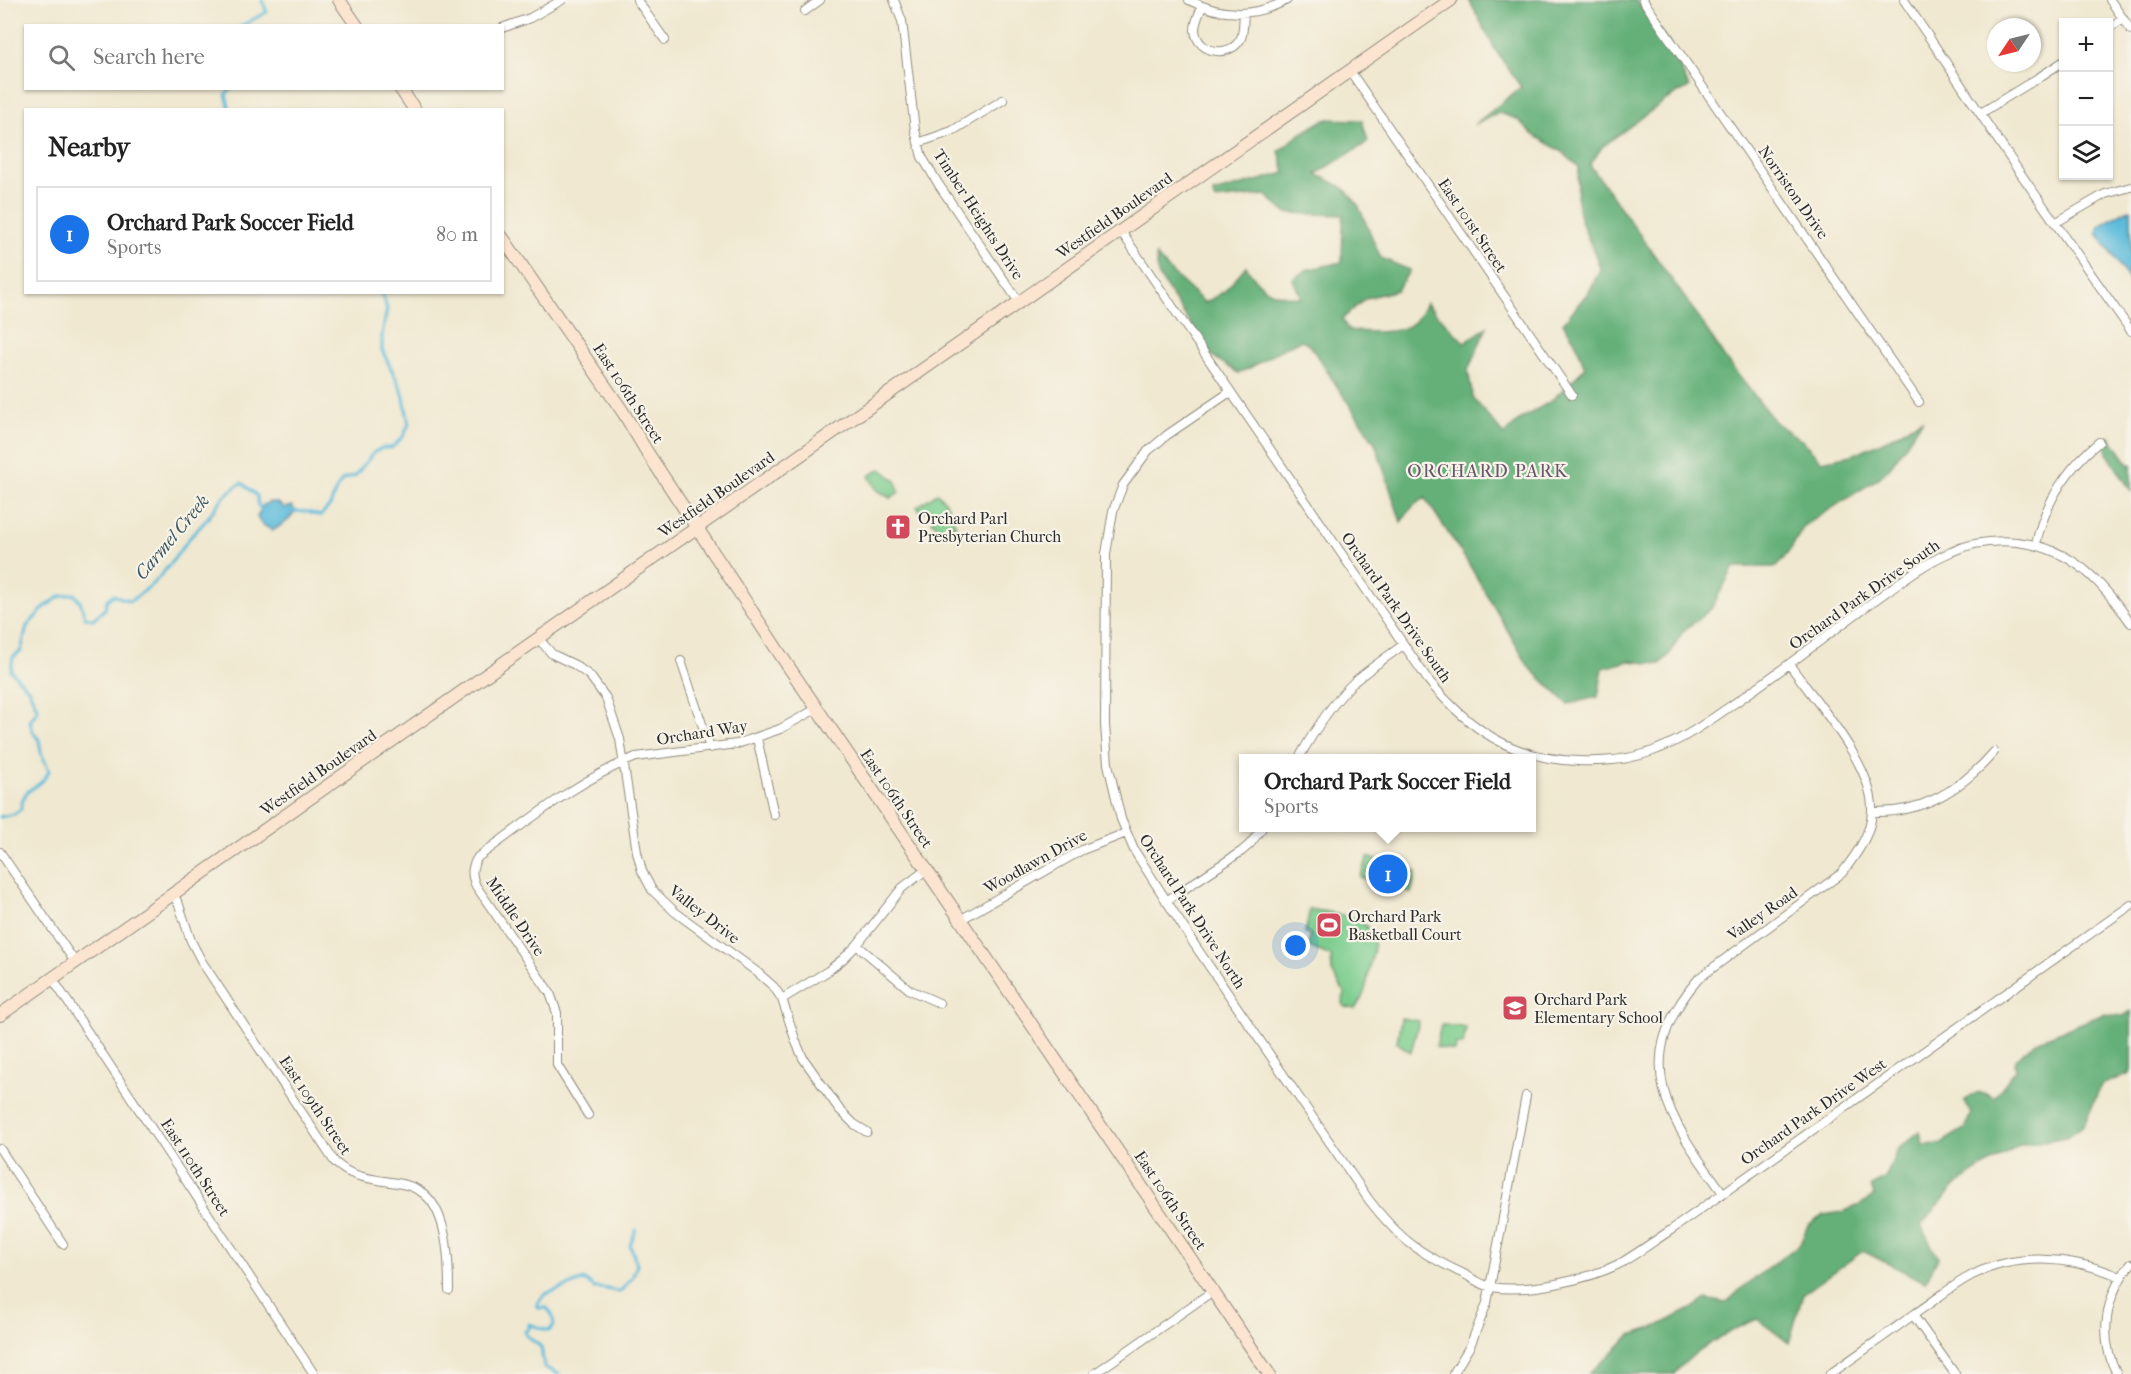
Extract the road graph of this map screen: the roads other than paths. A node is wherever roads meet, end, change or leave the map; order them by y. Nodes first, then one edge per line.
1 (339, 0) edge
2 (562, 0) edge
3 (637, 0) edge
4 (820, 0) edge
5 (894, 0) edge
6 (1189, 0) edge
7 (1287, 0) edge
8 (1451, 0) edge
9 (1643, 0) edge
10 (1905, 0) edge
11 (2110, 0) edge
12 (1202, 7) junction
13 (805, 10) dead end
14 (1244, 14) junction
15 (2123, 18) junction
16 (356, 24) edge
17 (2113, 26) edge
18 (504, 27) edge
19 (2131, 30) edge
20 (665, 40) dead end
21 (2059, 64) edge
22 (1350, 71) junction
23 (401, 90) edge
24 (1003, 100) dead end
25 (414, 108) edge
26 (1981, 113) junction
27 (918, 143) junction
28 (2131, 187) edge
29 (2055, 223) junction
30 (1120, 230) junction
31 (504, 240) edge
32 (1019, 302) junction
33 (2131, 331) edge
34 (1230, 392) junction
35 (1572, 395) dead end
36 (1919, 402) dead end
37 (2099, 442) dead end
38 (698, 527) junction
39 (2036, 544) junction
40 (2131, 623) edge
41 (538, 638) junction
42 (1403, 645) junction
43 (681, 661) dead end
44 (1789, 664) junction
45 (816, 708) junction
46 (758, 738) junction
47 (710, 748) junction
48 (1994, 752) dead end
49 (1302, 754) edge
50 (1530, 754) edge
51 (1536, 756) edge
52 (623, 762) junction
53 (1872, 812) junction
54 (774, 815) dead end
55 (1259, 832) edge
56 (1126, 833) junction
57 (0, 852) edge
58 (926, 870) junction
59 (173, 894) junction
60 (1166, 902) junction
61 (2131, 905) edge
62 (960, 920) junction
63 (857, 945) junction
64 (75, 962) junction
65 (52, 978) junction
66 (782, 999) junction
67 (939, 1003) dead end
68 (0, 1015) edge
69 (1526, 1096) dead end
70 (588, 1115) dead end
71 (867, 1132) dead end
72 (0, 1149) edge
73 (1723, 1193) junction
74 (63, 1244) dead end
75 (2131, 1264) edge
76 (2121, 1277) junction
77 (1490, 1287) junction
78 (449, 1290) dead end
79 (1213, 1292) junction
80 (1913, 1315) junction
81 (1842, 1371) edge
82 (314, 1374) edge
83 (1094, 1374) edge
84 (1269, 1374) edge
85 (1453, 1374) edge
86 (1830, 1374) edge
87 (1955, 1374) edge
88 (2117, 1374) edge

1 - 16 main road
2 - 18 street
3 - 20 street
4 - 13 street
5 - 27 street, Timber Heights Drive
6 - 12 street
7 - 14 street
8 - 22 main road, Westfield Boulevard
9 - 36 street, Norriston Drive
10 - 26 street
11 - 15 street
12 - 14 street
12 - 14 street
15 - 17 street
15 - 19 street
21 - 26 street
22 - 30 main road, Westfield Boulevard
22 - 35 street, East 101st Street
23 - 25 main road
24 - 27 street
26 - 29 street
27 - 32 street, Timber Heights Drive
28 - 29 street
29 - 33 street
30 - 32 main road, Westfield Boulevard
30 - 34 street, Orchard Park Drive South
31 - 38 main road, East 106th Street
32 - 38 main road, Westfield Boulevard
34 - 42 street, Orchard Park Drive South
34 - 56 street, Orchard Park Drive North
37 - 39 street
38 - 41 main road, Westfield Boulevard
38 - 45 main road, East 106th Street
39 - 40 street
39 - 44 street, Orchard Park Drive South
41 - 52 street, Valley Drive
41 - 59 main road, Westfield Boulevard
42 - 49 street
42 - 50 street, Orchard Park Drive South
43 - 47 street
44 - 51 street, Orchard Park Drive South
44 - 53 street, Valley Road
45 - 46 street, Orchard Way
45 - 58 main road, East 106th Street
46 - 47 street, Orchard Way
46 - 54 street
47 - 52 street, Orchard Way
48 - 53 street
52 - 66 street, Valley Drive
52 - 70 street, Middle Drive
53 - 73 street, Valley Road
55 - 60 street
56 - 60 street, Orchard Park Drive North
56 - 62 street, Woodlawn Drive
57 - 64 street
58 - 62 main road, East 106th Street
58 - 63 street
59 - 64 main road, Westfield Boulevard
59 - 78 street, East 109th Street
60 - 77 street, Orchard Park Drive North
61 - 73 street, Orchard Park Drive West
62 - 79 main road, East 106th Street
63 - 66 street
63 - 67 street
64 - 65 main road, Westfield Boulevard
65 - 68 main road, Westfield Boulevard
65 - 82 street, East 110th Street
66 - 71 street, Valley Drive
69 - 77 street
72 - 74 street
73 - 77 street, Orchard Park Drive West
75 - 76 street
76 - 80 street
76 - 88 street
77 - 85 street
79 - 83 street
79 - 84 main road, East 106th Street
80 - 81 street
80 - 87 street
81 - 86 street

